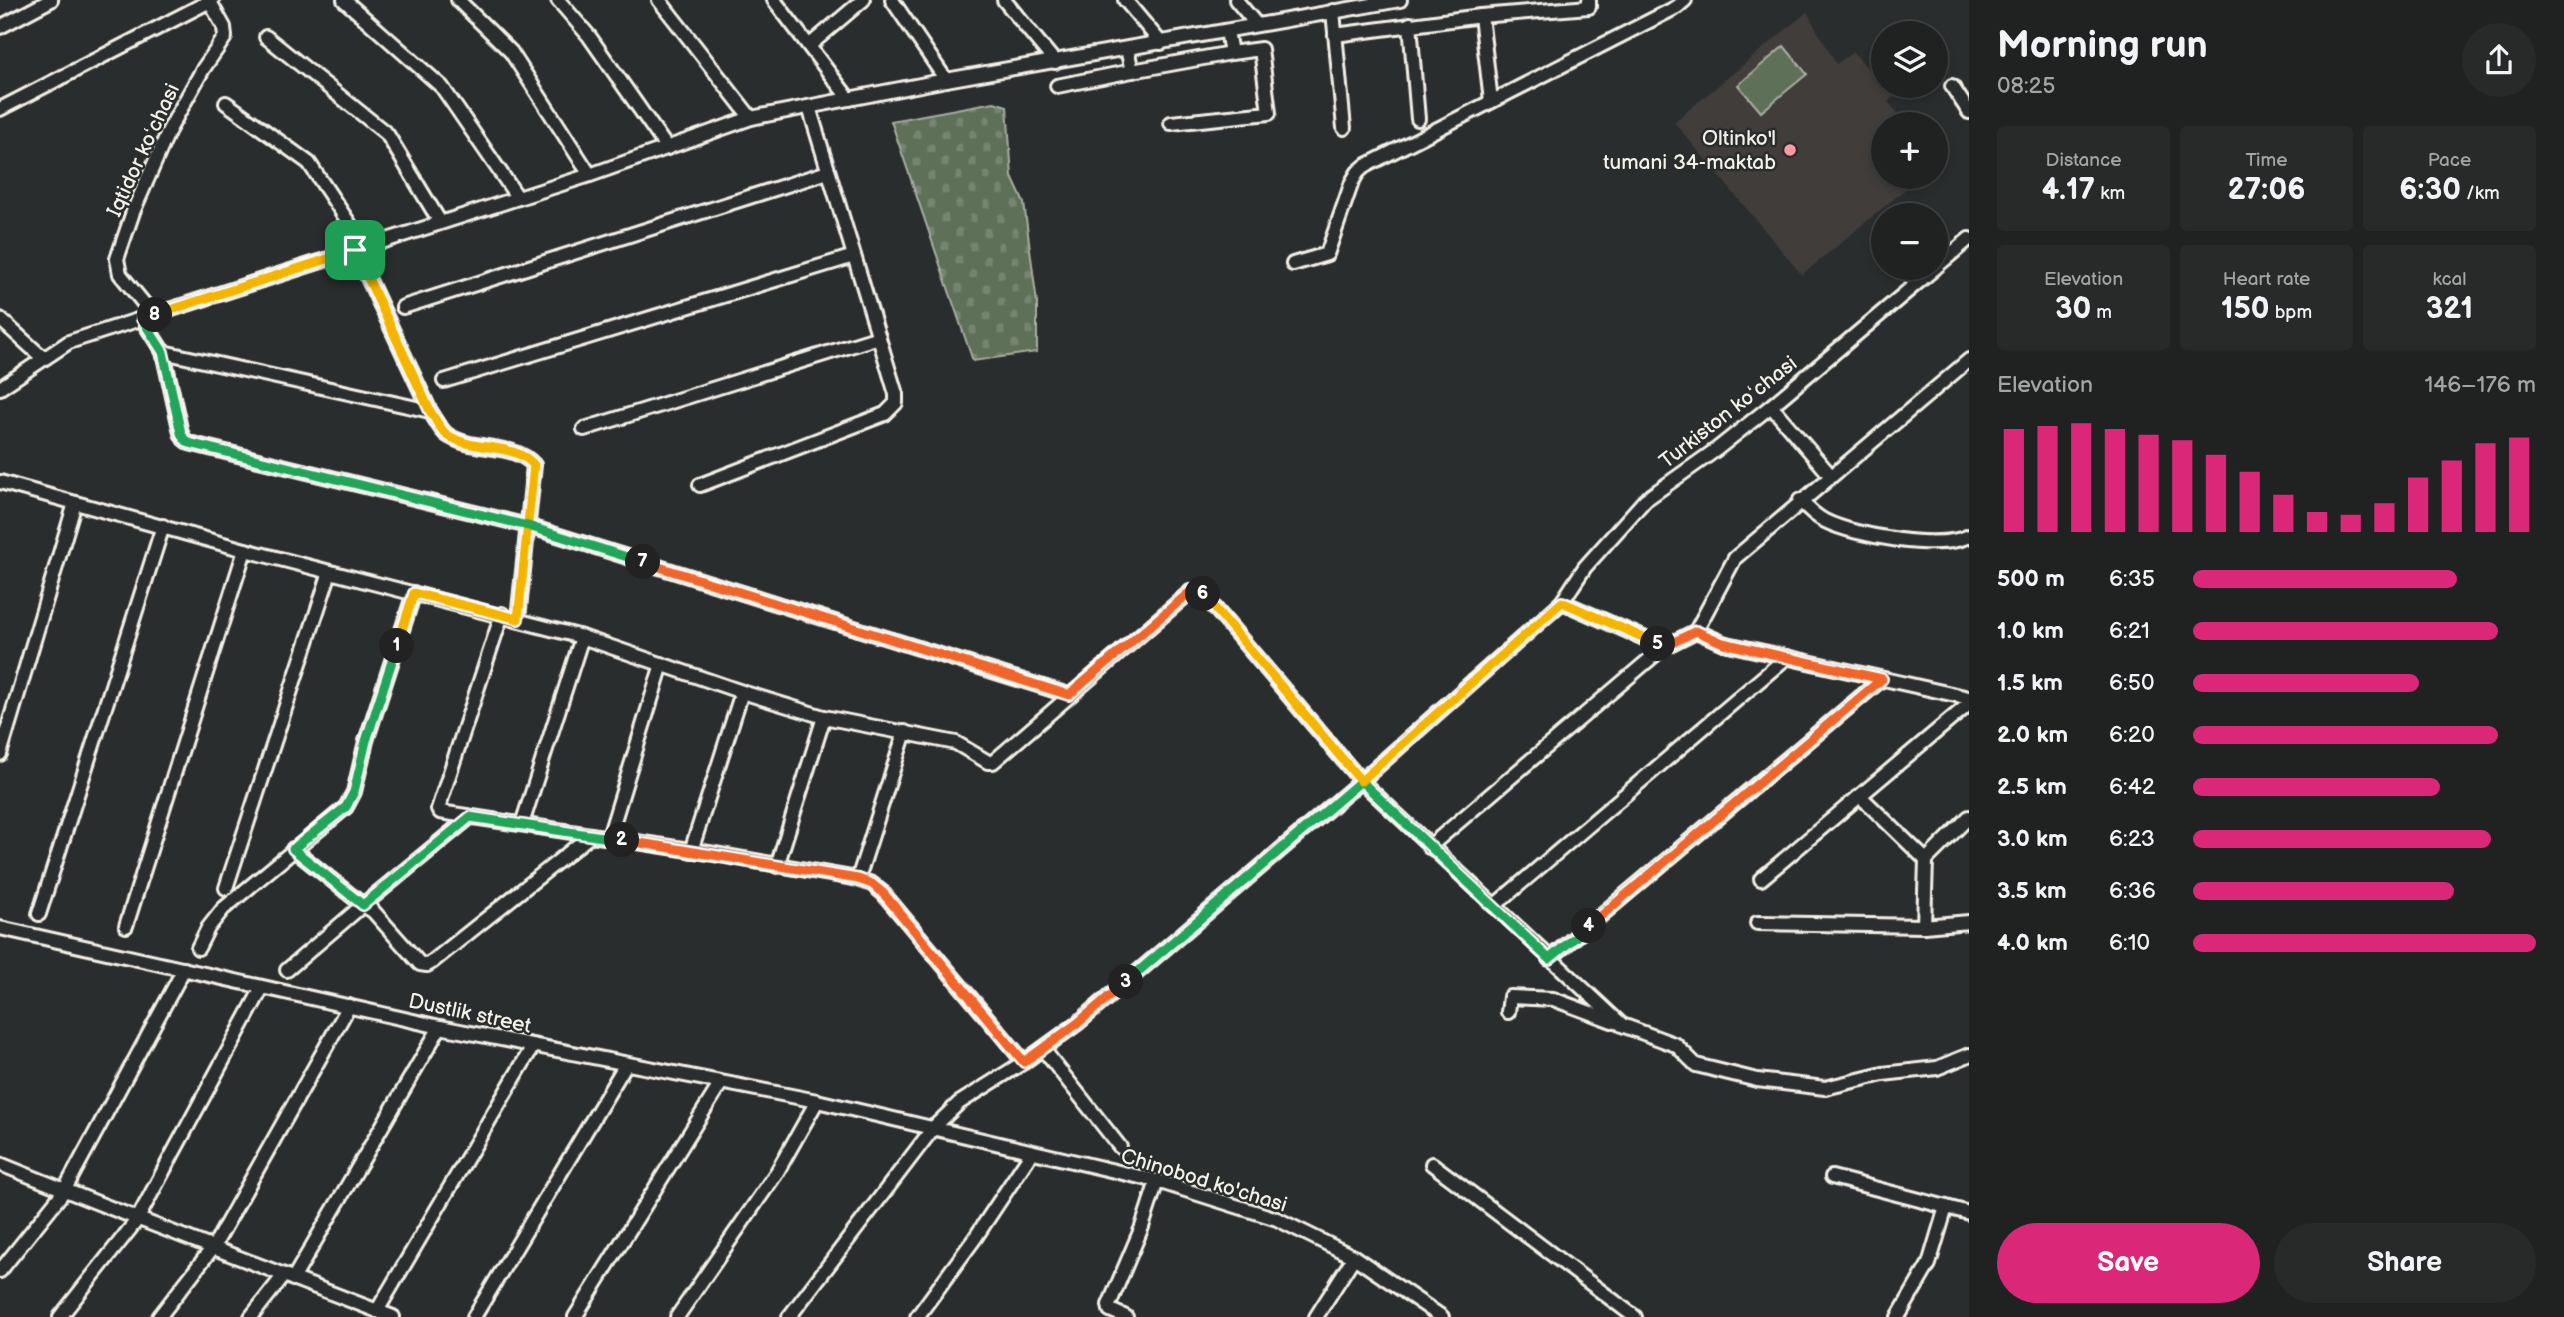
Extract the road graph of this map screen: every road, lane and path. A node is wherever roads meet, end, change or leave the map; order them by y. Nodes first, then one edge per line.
1 (51, 0) edge
2 (210, 0) edge
3 (344, 0) edge
4 (458, 0) edge
5 (558, 0) edge
6 (659, 0) edge
7 (774, 0) edge
8 (863, 0) edge
9 (892, 0) edge
10 (1004, 0) edge
11 (1125, 0) edge
12 (1236, 0) edge
13 (1400, 0) edge
14 (1589, 0) edge
15 (1685, 0) edge
16 (1333, 11) junction
17 (1481, 16) junction
18 (1410, 24) junction
19 (1257, 25) junction
20 (0, 27) edge
21 (1227, 31) junction
22 (1335, 35) junction
23 (267, 37) dead end
24 (1161, 43) junction
25 (810, 45) junction
26 (1127, 49) junction
27 (1231, 53) junction
28 (1055, 62) junction
29 (1132, 71) junction
30 (946, 80) junction
31 (1057, 86) dead end
32 (1952, 86) dead end
33 (849, 99) junction
34 (1491, 101) junction
35 (226, 103) dead end
36 (809, 107) junction
37 (0, 109) edge
38 (1969, 112) edge
39 (751, 118) junction
40 (1418, 119) dead end
41 (1171, 123) dead end
42 (1344, 128) dead end
43 (667, 148) junction
44 (828, 172) junction
45 (590, 175) junction
46 (518, 198) junction
47 (440, 222) junction
48 (1969, 239) edge
49 (360, 248) junction
50 (854, 256) junction
51 (1948, 256) edge
52 (1293, 264) dead end
53 (1920, 280) edge
54 (403, 307) dead end
55 (148, 318) junction
56 (0, 319) edge
57 (879, 337) junction
58 (163, 352) junction
59 (43, 358) junction
60 (1969, 360) edge
61 (444, 381) dead end
62 (0, 388) edge
63 (1770, 406) junction
64 (430, 411) junction
65 (584, 429) dead end
66 (1831, 476) junction
67 (0, 481) edge
68 (700, 485) dead end
69 (1800, 500) junction
70 (75, 503) junction
71 (163, 526) junction
72 (528, 526) junction
73 (1969, 536) edge
74 (245, 550) junction
75 (330, 572) junction
76 (414, 593) junction
77 (1562, 602) junction
78 (502, 614) junction
79 (518, 619) junction
80 (1696, 631) junction
81 (582, 637) junction
82 (1664, 647) junction
83 (1787, 657) junction
84 (662, 664) junction
85 (1882, 679) junction
86 (742, 692) junction
87 (1069, 695) junction
88 (1969, 698) edge
89 (1969, 704) edge
90 (824, 717) junction
91 (905, 732) junction
92 (0, 754) edge
93 (1361, 781) junction
94 (1860, 796) junction
95 (470, 817) junction
96 (1969, 817) edge
97 (522, 824) junction
98 (592, 835) junction
99 (609, 837) junction
100 (1429, 847) junction
101 (293, 849) junction
102 (691, 851) junction
103 (1926, 860) junction
104 (777, 866) junction
105 (858, 879) junction
106 (1761, 879) dead end
107 (226, 888) dead end
108 (363, 905) junction
109 (1494, 906) junction
110 (39, 914) dead end
111 (1969, 922) edge
112 (1757, 923) dead end
113 (126, 926) dead end
114 (1924, 926) junction
115 (0, 928) edge
116 (198, 948) dead end
117 (1549, 959) junction
118 (184, 969) junction
119 (287, 970) dead end
120 (262, 988) junction
121 (349, 1006) junction
122 (1508, 1012) dead end
123 (1622, 1025) junction
124 (440, 1027) junction
125 (533, 1046) junction
126 (1042, 1049) junction
127 (1969, 1055) edge
128 (1024, 1062) junction
129 (626, 1064) junction
130 (721, 1083) junction
131 (817, 1101) junction
132 (934, 1128) junction
133 (1120, 1147) dead end
134 (1032, 1152) junction
135 (0, 1164) edge
136 (1432, 1164) dead end
137 (1832, 1177) dead end
138 (1157, 1181) junction
139 (64, 1191) junction
140 (1946, 1207) junction
141 (1969, 1213) edge
142 (137, 1220) junction
143 (214, 1246) junction
144 (1354, 1257) junction
145 (0, 1271) edge
146 (288, 1277) junction
147 (377, 1311) junction
148 (60, 1317) edge
149 (159, 1317) edge
150 (251, 1317) edge
151 (393, 1317) edge
152 (474, 1317) edge
153 (575, 1317) edge
154 (677, 1317) edge
155 (789, 1317) edge
156 (917, 1317) edge
157 (1126, 1317) edge
158 (1316, 1317) edge
159 (1442, 1317) edge
160 (1635, 1317) edge
161 (1898, 1317) edge

1 - 20 street
2 - 37 street
2 - 55 street, Iqtidor koʻchasi
3 - 46 street
4 - 45 street
5 - 43 street
6 - 39 street
7 - 25 street
8 - 25 street
9 - 30 street
10 - 28 street
11 - 24 street
12 - 19 street
13 - 16 street
14 - 17 street
15 - 34 street
16 - 19 street
16 - 22 street
17 - 18 street
17 - 34 street
18 - 22 street
18 - 40 street
19 - 21 street
21 - 24 street
21 - 27 street
22 - 42 street
23 - 47 street
24 - 26 street
25 - 33 street
26 - 28 street
26 - 29 street
27 - 29 street
27 - 41 street
28 - 30 street
29 - 31 street
30 - 33 street
32 - 38 street
33 - 36 street
34 - 52 street
35 - 49 street
36 - 39 street
36 - 44 street
39 - 43 street
43 - 45 street
44 - 50 street
44 - 54 street
45 - 46 street
46 - 47 street
47 - 49 street
48 - 51 street, Turkiston koʻchasi
49 - 55 street
49 - 64 street
50 - 57 street
50 - 61 street
53 - 63 street, Turkiston koʻchasi
55 - 58 street
55 - 59 street
56 - 59 street
57 - 65 street
57 - 68 street
58 - 64 street
58 - 72 street
59 - 62 street
60 - 66 street
63 - 66 street
63 - 77 street, Turkiston koʻchasi
64 - 72 street
66 - 69 street
67 - 70 street
69 - 73 street
69 - 80 street
70 - 71 street
70 - 92 street
71 - 74 street
71 - 110 street
72 - 79 street
72 - 87 street
74 - 75 street
74 - 113 street
75 - 76 street
75 - 107 street
76 - 78 street
76 - 101 street
77 - 82 street
77 - 93 street, Turkiston koʻchasi
78 - 79 street
78 - 95 street
79 - 81 street
80 - 82 street
80 - 83 street
81 - 84 street
81 - 97 street
82 - 100 street
83 - 85 street
83 - 109 street
84 - 86 street
84 - 99 street
85 - 88 street
85 - 117 street
86 - 90 street
86 - 102 street
87 - 91 street
87 - 93 street
89 - 94 street
90 - 91 street
90 - 104 street
91 - 105 street
93 - 100 street
93 - 126 street, Turkiston koʻchasi
94 - 103 street
94 - 106 street
95 - 97 street
95 - 108 street
96 - 103 street
97 - 98 street
98 - 99 street
98 - 108 street
99 - 102 street
100 - 109 street
101 - 108 street
101 - 116 street
102 - 104 street
103 - 114 street
104 - 105 street
105 - 128 street
108 - 119 street
109 - 117 street
111 - 114 street
112 - 114 street
115 - 118 street, Dustlik street
117 - 123 street
118 - 120 street, Dustlik street
118 - 139 street
120 - 121 street, Dustlik street
120 - 142 street
121 - 124 street, Dustlik street
121 - 143 street
122 - 123 street
123 - 127 street
124 - 125 street, Dustlik street
124 - 146 street
125 - 129 street, Dustlik street
125 - 147 street
126 - 128 street, Turkiston koʻchasi
126 - 133 street
128 - 132 street, Turkiston koʻchasi
129 - 130 street, Dustlik street
129 - 152 street
130 - 131 street, Dustlik street
130 - 153 street
131 - 132 street, Dustlik street
131 - 154 street
132 - 134 street, Chinobod ko'chasi
132 - 155 street, Turkiston koʻchasi
134 - 138 street, Chinobod ko'chasi
134 - 156 street
135 - 139 street
136 - 160 street
137 - 140 street
138 - 144 street, Chinobod ko'chasi
138 - 157 street
139 - 142 street
139 - 145 street
140 - 141 street
140 - 161 street
142 - 143 street
142 - 148 street
143 - 146 street
143 - 149 street
144 - 158 street
144 - 159 street, Chinobod ko'chasi
146 - 147 street
146 - 150 street
147 - 151 street

